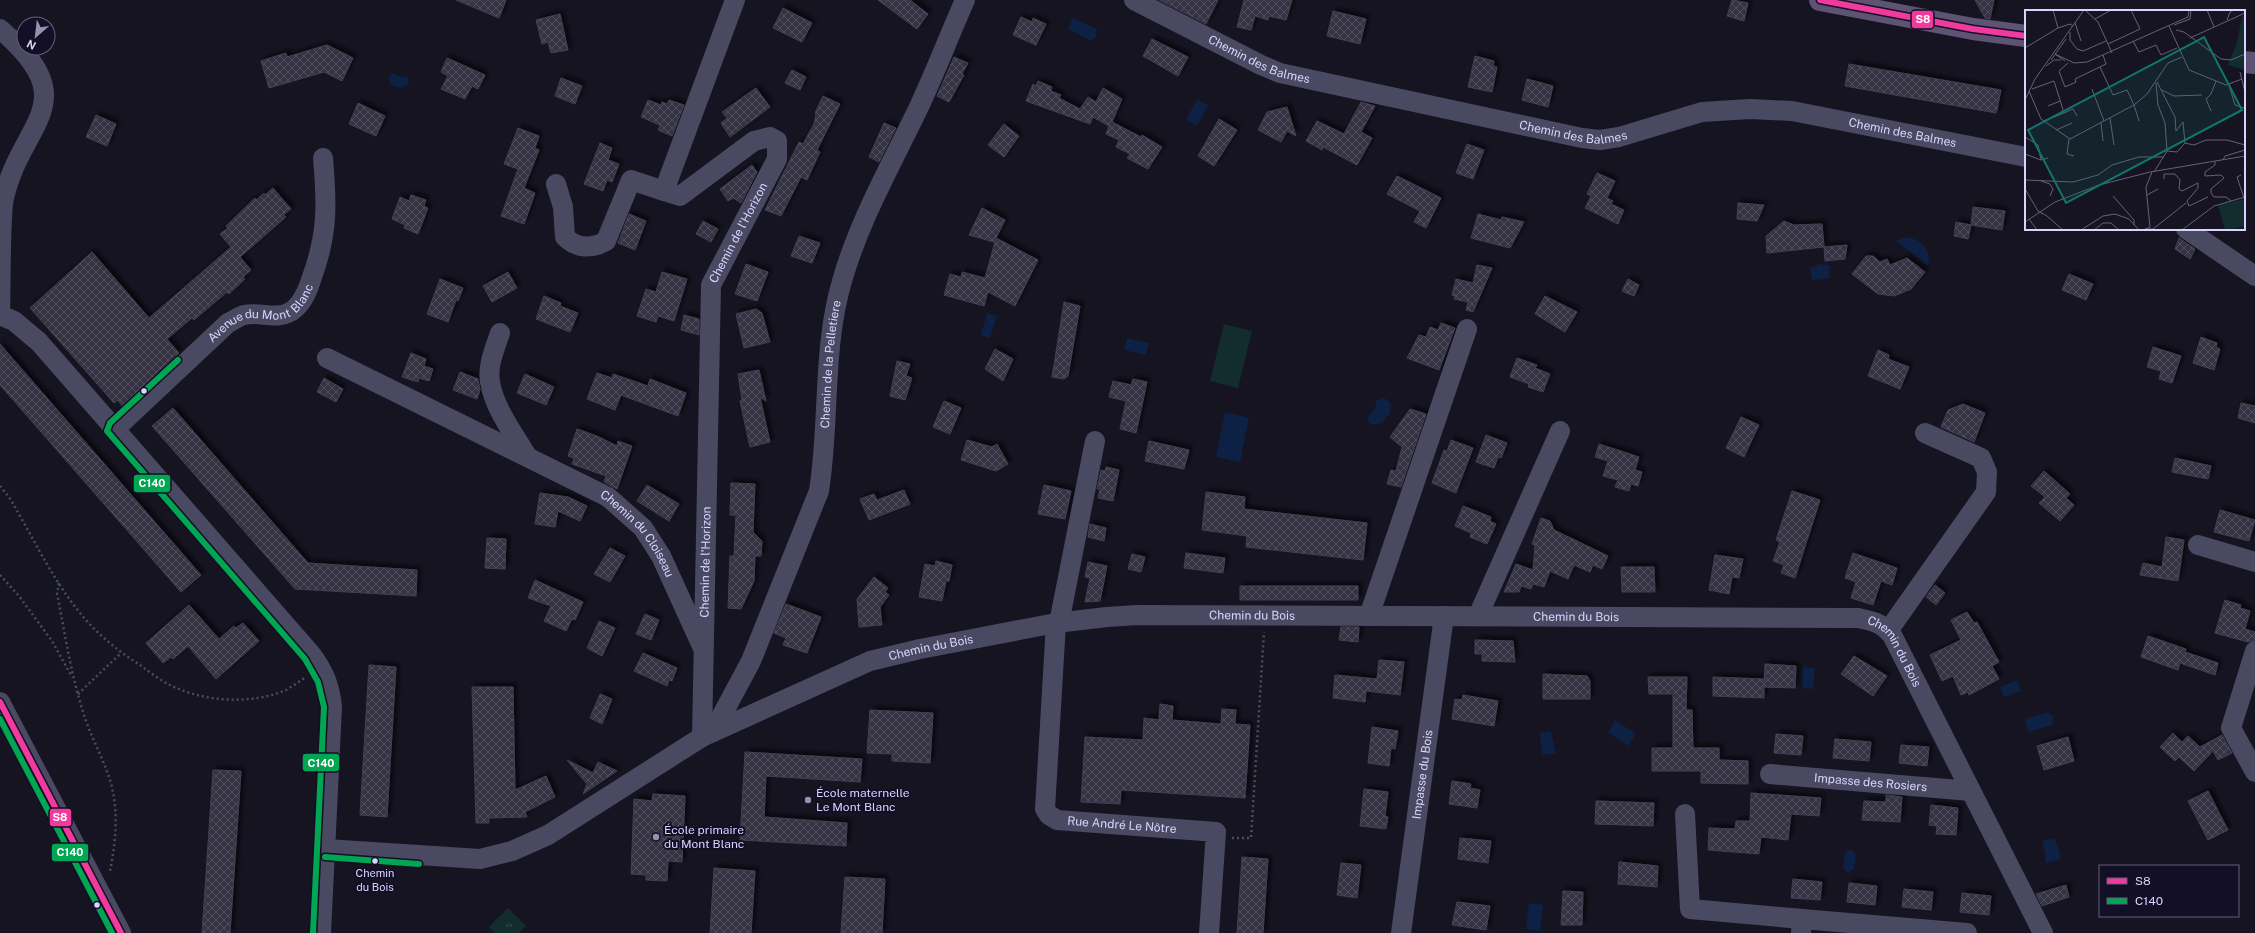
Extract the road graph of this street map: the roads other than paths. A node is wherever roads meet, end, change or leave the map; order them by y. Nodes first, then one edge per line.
1 (735, 0) edge
2 (964, 0) edge
3 (1134, 0) edge
4 (1820, 0) edge
5 (0, 29) edge
6 (2025, 36) edge
7 (2245, 62) edge
8 (2255, 63) edge
9 (2025, 157) edge
10 (323, 158) dead end
11 (556, 184) dead end
12 (664, 191) junction
13 (2187, 230) edge
14 (2255, 276) edge
15 (0, 315) edge
16 (1467, 329) dead end
17 (500, 333) dead end
18 (327, 358) dead end
19 (115, 429) junction
20 (1560, 431) dead end
21 (1925, 433) dead end
22 (1094, 441) dead end
23 (527, 456) junction
24 (2198, 545) dead end
25 (2255, 562) edge
26 (1369, 616) junction
27 (1444, 616) junction
28 (1478, 616) junction
29 (1058, 623) junction
30 (1888, 631) junction
31 (704, 651) junction
32 (2255, 651) edge
33 (0, 702) edge
34 (708, 734) junction
35 (2255, 772) edge
36 (1770, 774) dead end
37 (1971, 791) junction
38 (1685, 814) dead end
39 (326, 849) junction
40 (1802, 926) edge
41 (121, 933) edge
42 (321, 933) edge
43 (1209, 933) edge
44 (1401, 933) edge
45 (1967, 933) edge
46 (2043, 933) edge

1 - 12 street
2 - 34 street, Chemin de la Pelletiere
3 - 9 street, Chemin des Balmes
4 - 6 main road
5 - 15 street
7 - 8 main road
10 - 19 street, Avenue du Mont Blanc
11 - 12 street
12 - 31 street, Chemin de l'Horizon
13 - 14 street
15 - 19 street
16 - 26 street
17 - 23 street
18 - 23 street, Chemin du Cloiseau
19 - 39 street
20 - 28 street
21 - 30 street
22 - 29 street
23 - 31 street, Chemin du Cloiseau
24 - 25 street
26 - 27 street, Chemin du Bois
26 - 29 street, Chemin du Bois
27 - 28 street, Chemin du Bois
27 - 44 street, Impasse du Bois
28 - 30 street, Chemin du Bois
29 - 34 street, Chemin du Bois
29 - 43 street, Rue André Le Nôtre
30 - 37 street, Chemin du Bois
31 - 34 street, Chemin de l'Horizon
32 - 35 street
33 - 41 street
34 - 39 street, Chemin du Bois
36 - 37 street, Impasse des Rosiers
37 - 46 street, Chemin du Bois
38 - 40 street
39 - 42 street
40 - 45 street

